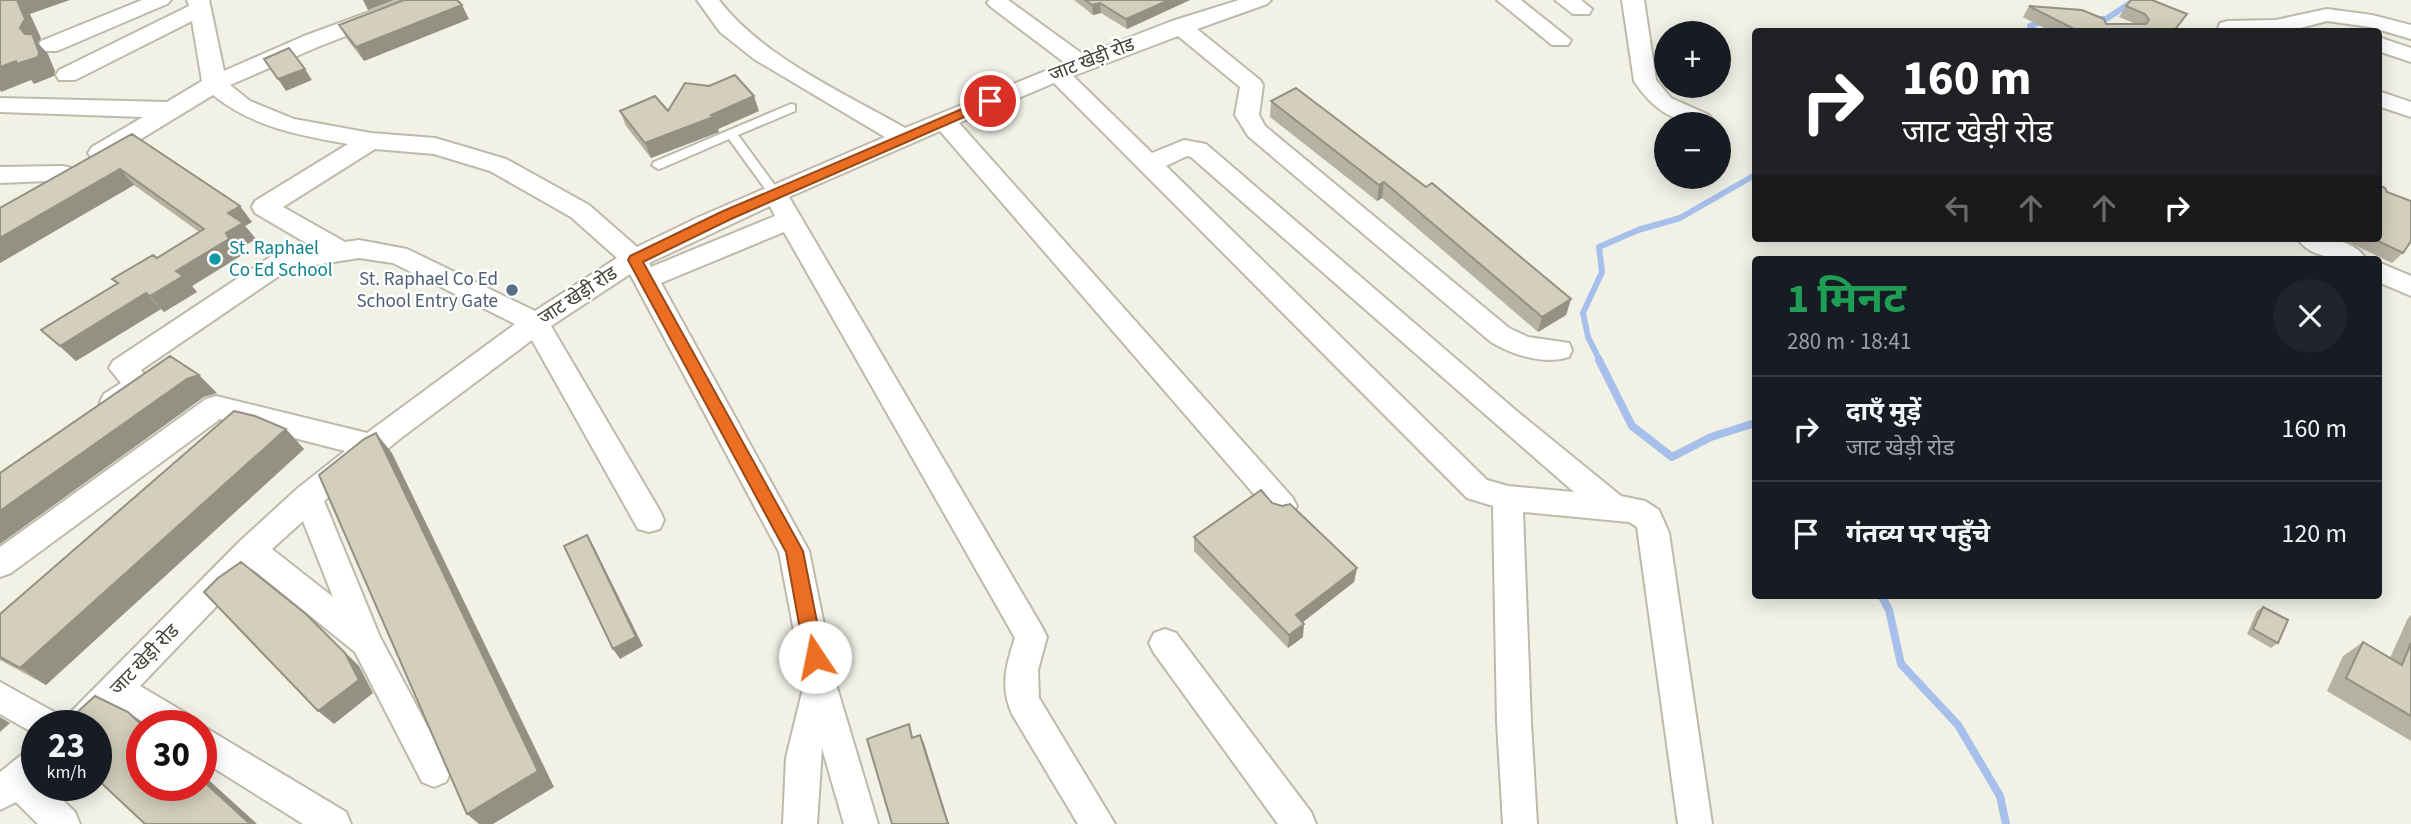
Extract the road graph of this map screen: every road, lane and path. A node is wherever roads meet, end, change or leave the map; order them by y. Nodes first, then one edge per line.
1 (160, 0) edge
2 (422, 0) edge
3 (708, 0) edge
4 (1260, 0) edge
5 (1508, 0) edge
6 (1633, 0) edge
7 (998, 3) dead end
8 (199, 4) edge
9 (1180, 26) junction
10 (2228, 28) edge
11 (2293, 28) edge
12 (2349, 28) edge
13 (2382, 30) edge
14 (2411, 32) edge
15 (1560, 40) dead end
16 (2382, 45) edge
17 (49, 47) dead end
18 (2411, 55) edge
19 (1070, 69) junction
20 (67, 75) dead end
21 (214, 85) junction
22 (2382, 90) edge
23 (2382, 99) edge
24 (2411, 100) edge
25 (0, 105) edge
26 (791, 108) dead end
27 (173, 110) junction
28 (2411, 110) edge
29 (1683, 112) edge
30 (944, 120) junction
31 (732, 134) junction
32 (903, 137) junction
33 (371, 141) junction
34 (658, 165) dead end
35 (1149, 165) junction
36 (63, 174) junction
37 (0, 175) edge
38 (775, 194) junction
39 (21, 198) edge
40 (790, 220) junction
41 (2318, 242) edge
42 (340, 251) junction
43 (2347, 256) edge
44 (640, 269) junction
45 (2382, 273) edge
46 (2411, 288) edge
47 (536, 323) junction
48 (1559, 350) dead end
49 (96, 415) edge
50 (371, 446) junction
51 (308, 498) junction
52 (1508, 498) junction
53 (1282, 506) edge
54 (1613, 507) junction
55 (649, 520) dead end
56 (251, 550) junction
57 (0, 564) edge
58 (367, 643) junction
59 (1165, 643) dead end
60 (820, 684) junction
61 (117, 690) junction
62 (0, 697) edge
63 (23, 710) edge
64 (95, 710) edge
65 (150, 710) edge
66 (217, 751) edge
67 (434, 771) dead end
68 (18, 779) edge
69 (63, 824) edge
70 (334, 824) edge
71 (800, 824) edge
72 (860, 824) edge
73 (1098, 824) edge
74 (1299, 824) edge
75 (1520, 824) edge
76 (1695, 824) edge

1 - 17 street
2 - 21 street
3 - 32 street
4 - 9 street, जाट खेड़ी रोड
5 - 15 street
6 - 29 street
7 - 19 street
8 - 20 street
8 - 21 street
9 - 19 street, जाट खेड़ी रोड
9 - 48 street
10 - 11 street
11 - 12 street
13 - 14 street
16 - 18 street
19 - 30 street, जाट खेड़ी रोड
19 - 35 street
21 - 27 street
21 - 33 street
22 - 24 street
23 - 28 street
25 - 27 street
26 - 31 lane
27 - 36 street
30 - 32 street, जाट खेड़ी रोड
30 - 53 street
31 - 34 lane
31 - 38 lane
32 - 38 street, जाट खेड़ी रोड
33 - 42 street
33 - 44 street
35 - 52 street
35 - 54 street
36 - 37 street
36 - 39 street
38 - 40 street
38 - 44 street, जाट खेड़ी रोड
40 - 44 street
40 - 73 street
41 - 43 street
42 - 47 street
42 - 49 street
44 - 47 street, जाट खेड़ी रोड
44 - 60 street
45 - 46 street
47 - 50 street, जाट खेड़ी रोड
47 - 55 street
50 - 51 street, जाट खेड़ी रोड
50 - 57 street
51 - 56 street, जाट खेड़ी रोड
51 - 58 street
52 - 54 street
52 - 75 street
54 - 76 street
56 - 58 street
56 - 61 street, जाट खेड़ी रोड
58 - 67 street
59 - 74 street
60 - 71 street
60 - 72 street
61 - 64 street, जाट खेड़ी रोड
61 - 65 street
62 - 63 street
66 - 70 street
68 - 69 street

